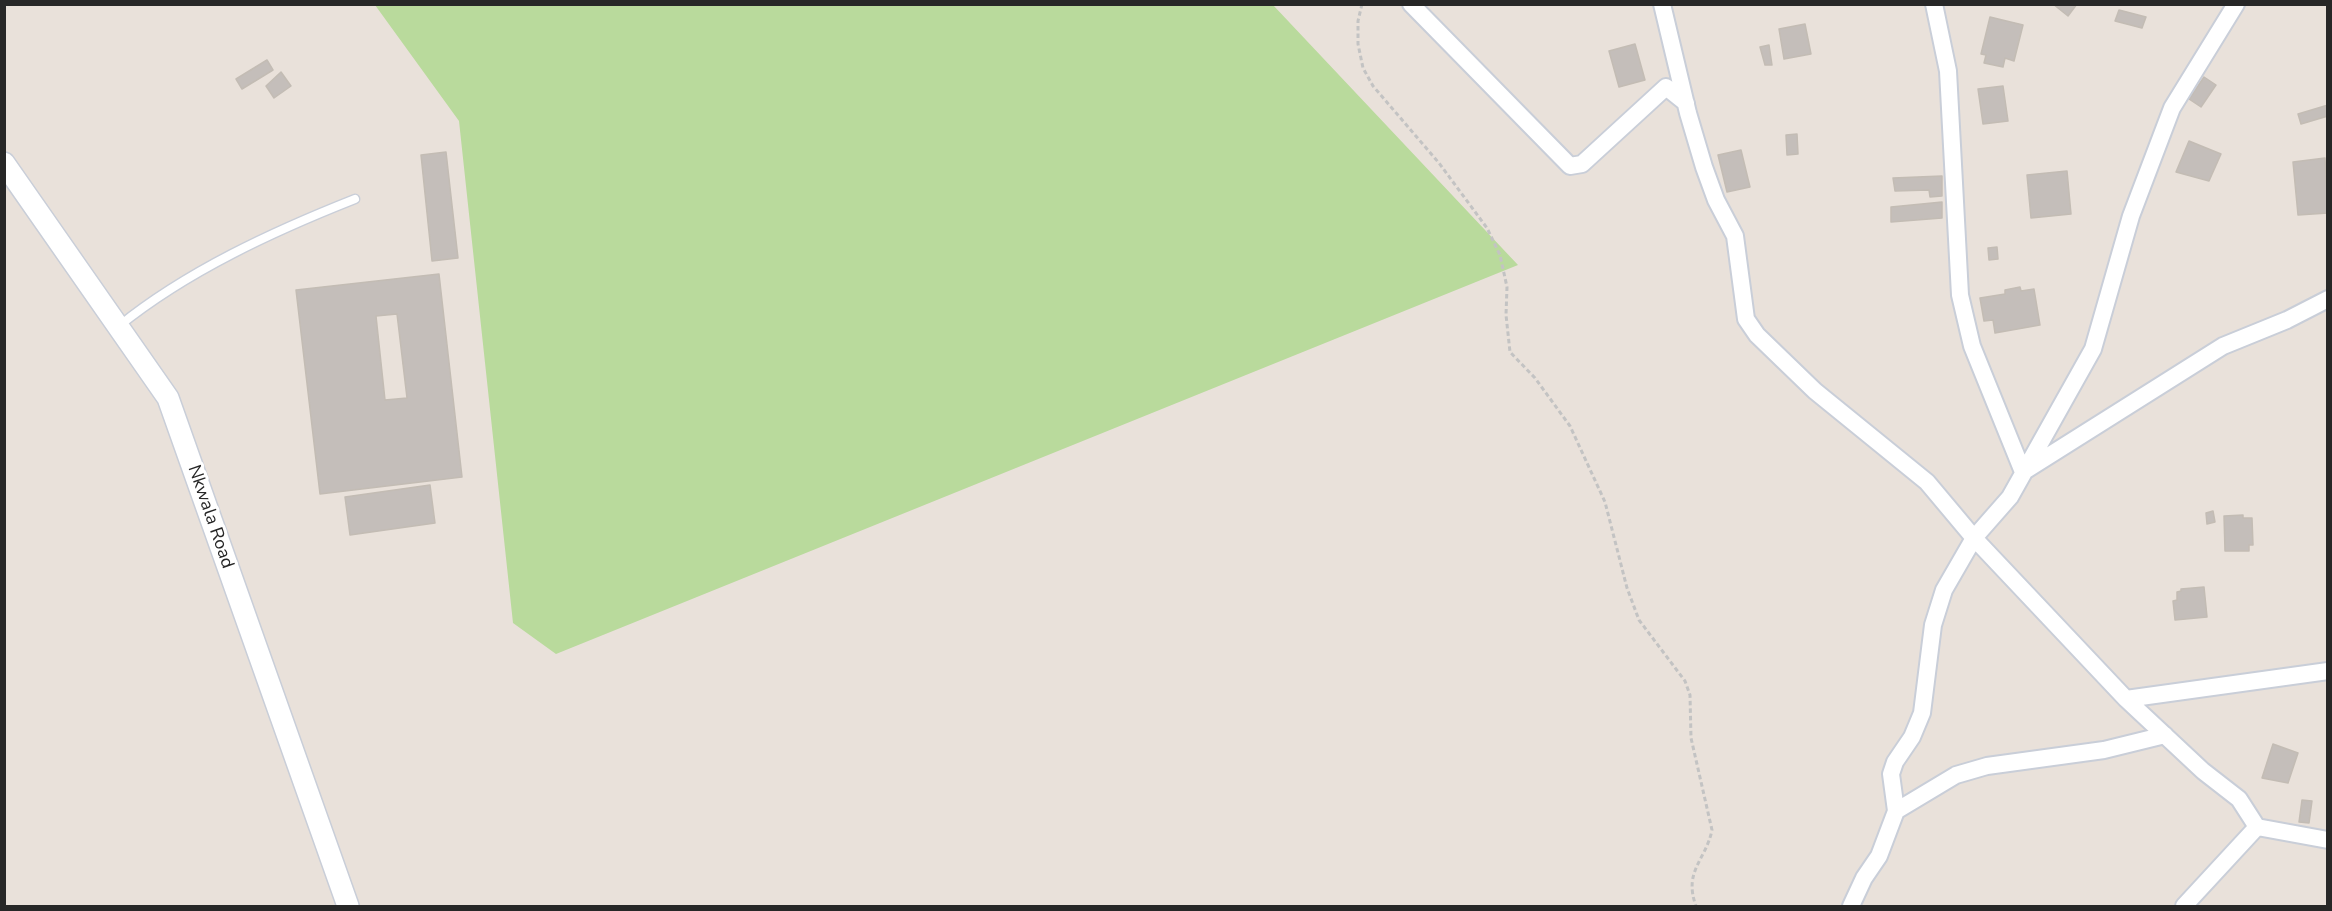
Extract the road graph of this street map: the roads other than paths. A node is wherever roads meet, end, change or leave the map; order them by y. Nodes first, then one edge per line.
1 (1410, 4) edge
2 (1662, 4) edge
3 (1934, 4) edge
4 (2236, 4) edge
5 (1686, 103) junction
6 (4, 163) edge
7 (355, 199) dead end
8 (2328, 299) edge
9 (119, 326) junction
10 (2023, 472) junction
11 (1974, 538) junction
12 (2328, 671) edge
13 (2126, 699) junction
14 (2165, 735) junction
15 (1896, 811) junction
16 (2257, 827) junction
17 (2328, 840) edge
18 (348, 906) edge
19 (1851, 906) edge
20 (2184, 906) edge

1 - 5 street
2 - 5 street
3 - 10 street
4 - 10 street
5 - 11 street
6 - 9 street, Nkwala Road
7 - 9 lane
8 - 10 street
9 - 18 street, Nkwala Road
10 - 11 street
11 - 13 street
11 - 15 street
12 - 13 street
13 - 14 street
14 - 15 street
14 - 16 street
15 - 19 street
16 - 17 street
16 - 20 street

